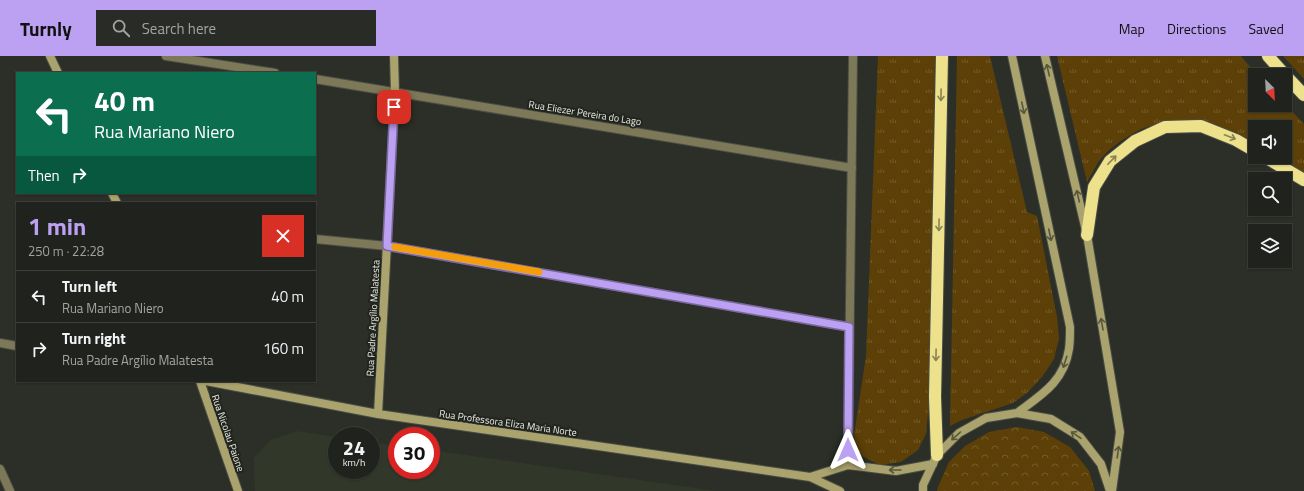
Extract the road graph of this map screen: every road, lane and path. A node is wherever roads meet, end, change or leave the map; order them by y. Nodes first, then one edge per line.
1 (50, 56) edge
2 (166, 56) edge
3 (394, 56) edge
4 (853, 56) edge
5 (942, 56) edge
6 (1012, 56) edge
7 (1045, 56) edge
8 (1268, 56) edge
9 (1279, 68) edge
10 (58, 72) edge
11 (269, 72) edge
12 (316, 79) edge
13 (1292, 82) edge
14 (395, 92) junction
15 (1304, 95) edge
16 (1248, 147) edge
17 (1277, 164) edge
18 (852, 168) junction
19 (1304, 180) edge
20 (1087, 235) junction
21 (316, 239) edge
22 (387, 246) junction
23 (849, 327) junction
24 (0, 343) edge
25 (16, 346) edge
26 (200, 382) edge
27 (211, 382) edge
28 (1017, 413) junction
29 (378, 414) junction
30 (935, 459) junction
31 (848, 465) junction
32 (0, 469) edge
33 (810, 477) junction
34 (10, 491) edge
35 (238, 491) edge
36 (840, 491) edge
37 (923, 491) edge
38 (1111, 491) edge

1 - 10 street
2 - 11 street
3 - 14 street, Rua Padre Argílio Malatesta
4 - 18 street
5 -> 30 highway
6 -> 28 street
20 -> 7 street
8 - 9 highway
12 - 14 street, Rua Eliezer Pereira do Lago
13 - 15 highway
14 - 18 street, Rua Eliezer Pereira do Lago
14 - 22 street, Rua Padre Argílio Malatesta
20 -> 16 highway
17 - 19 highway
18 - 23 street
38 -> 20 street
21 - 22 street
22 - 23 street
22 - 29 street, Rua Padre Argílio Malatesta
23 - 31 street
24 - 25 street
26 - 35 street, Rua Nicolau Paione
27 - 29 street, Rua Professora Eliza Maria Norte
28 -> 30 street
38 -> 28 street
29 - 33 street, Rua Professora Eliza Maria Norte
30 -> 31 street
30 - 37 street
31 - 33 street
32 - 34 street
33 - 36 street

